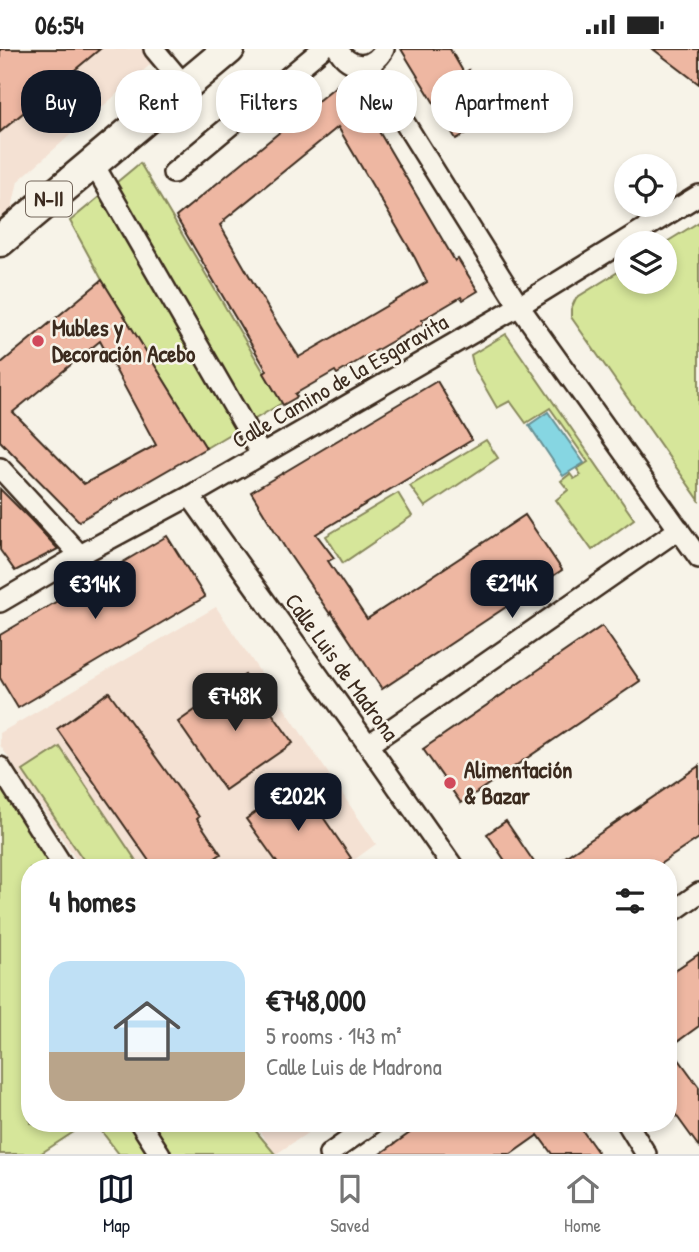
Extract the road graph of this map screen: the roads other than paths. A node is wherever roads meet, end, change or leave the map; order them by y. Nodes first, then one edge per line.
1 (154, 49) edge
2 (229, 49) edge
3 (322, 49) edge
4 (338, 49) edge
5 (384, 49) edge
6 (368, 64) junction
7 (172, 70) edge
8 (202, 72) edge
9 (129, 133) edge
10 (93, 163) junction
11 (173, 173) dead end
12 (699, 195) edge
13 (2, 235) edge
14 (519, 306) junction
15 (261, 454) junction
16 (0, 468) edge
17 (190, 496) junction
18 (679, 529) junction
19 (80, 555) junction
20 (699, 558) edge
21 (0, 602) edge
22 (368, 745) junction
23 (0, 767) edge
24 (58, 859) edge
25 (448, 859) edge
26 (699, 893) edge
27 (677, 909) edge
28 (146, 1132) edge
29 (360, 1132) edge
30 (632, 1132) edge
31 (160, 1154) edge
32 (329, 1154) edge
33 (646, 1154) edge

1 - 7 street
2 - 8 main road, N-II
3 - 11 street
4 - 6 street
5 - 6 street
6 - 14 street
9 - 10 main road, N-II
10 - 13 main road, N-II
10 - 15 street
12 - 14 street, Calle Camino de la Esgaravita
14 - 15 street, Calle Camino de la Esgaravita
14 - 18 street
15 - 17 street, Calle Camino de la Esgaravita
16 - 19 street
17 - 19 street, Calle Camino de la Esgaravita
17 - 22 street, Calle Luis de Madrona
18 - 20 street
18 - 22 street
19 - 21 street, Calle Camino de la Esgaravita
22 - 25 street, Calle Luis de Madrona
23 - 24 street
26 - 27 street
28 - 31 street
29 - 32 street
30 - 33 street

